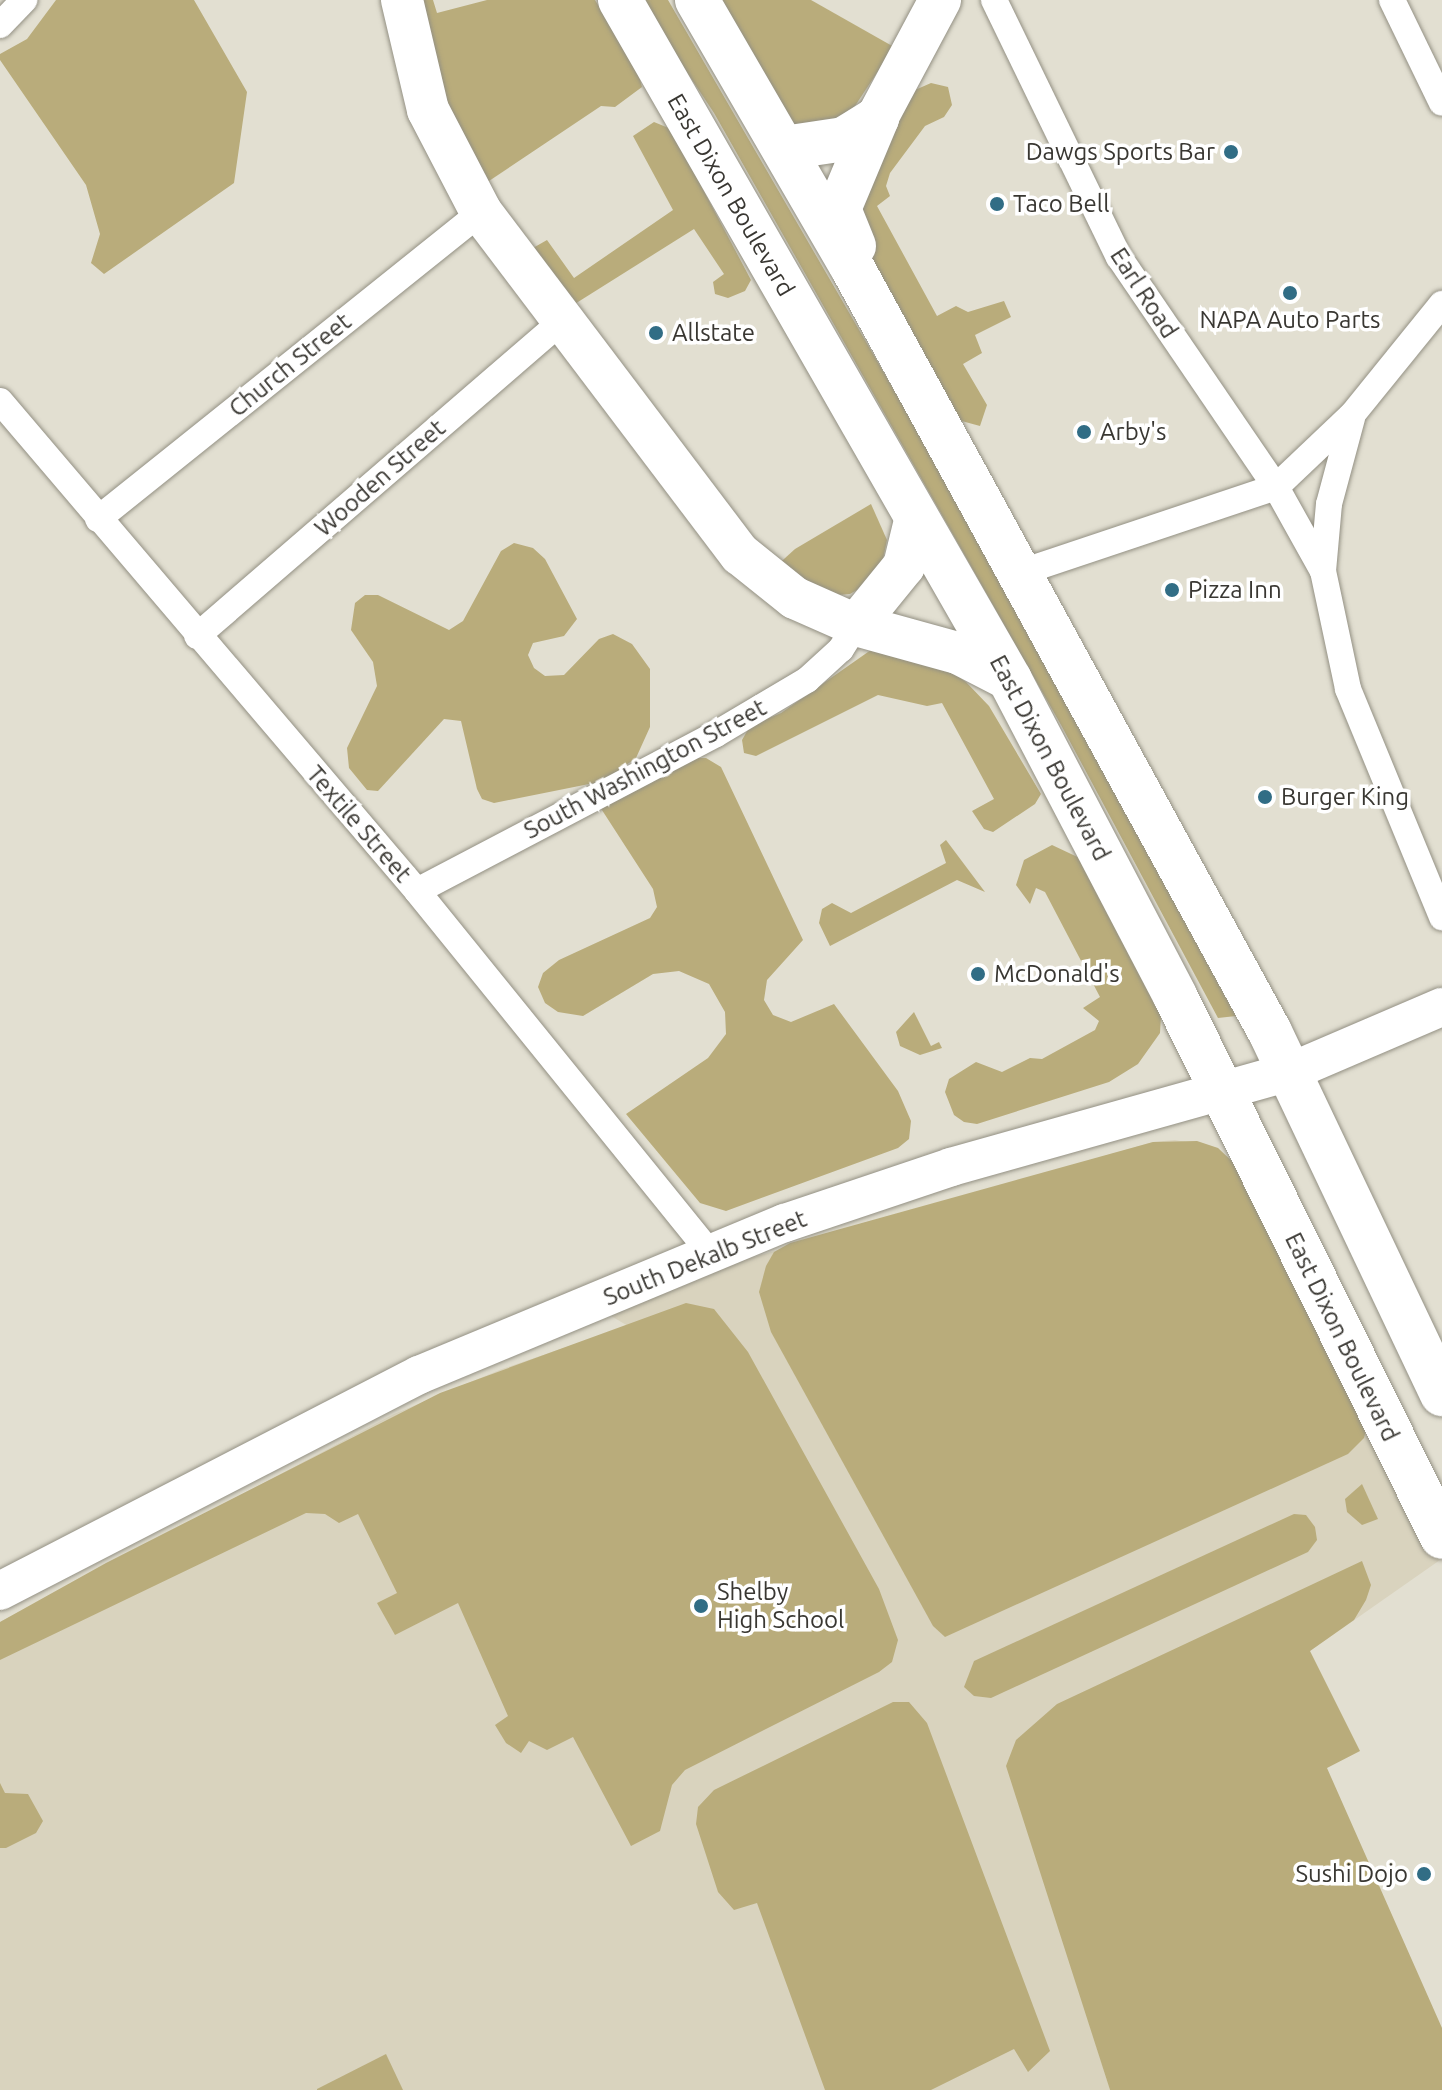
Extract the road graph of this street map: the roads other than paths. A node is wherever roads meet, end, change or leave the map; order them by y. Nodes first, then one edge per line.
1 (24, 0) edge
2 (402, 0) edge
3 (620, 0) edge
4 (697, 0) edge
5 (940, 0) edge
6 (994, 0) edge
7 (1392, 0) edge
8 (0, 25) edge
9 (1442, 103) edge
10 (877, 118) junction
11 (784, 148) junction
12 (481, 212) junction
13 (852, 267) junction
14 (1442, 304) edge
15 (563, 320) junction
16 (0, 401) edge
17 (1352, 415) junction
18 (1276, 487) junction
19 (98, 519) junction
20 (915, 521) junction
21 (1323, 571) junction
22 (1019, 573) junction
23 (856, 625) junction
24 (197, 636) junction
25 (1010, 680) junction
26 (417, 891) junction
27 (1442, 917) edge
28 (1442, 1007) edge
29 (1290, 1072) junction
30 (1221, 1092) junction
31 (711, 1254) junction
32 (1442, 1394) edge
33 (1442, 1537) edge
34 (0, 1591) edge

1 - 8 street
2 - 12 main road
3 - 20 highway, East Dixon Boulevard
4 - 11 highway
5 - 10 main road
6 - 18 street, Earl Road
7 - 9 street
10 - 11 highway
10 - 13 highway
11 - 13 highway
12 - 15 main road
12 - 19 street, Church Street
13 - 22 highway
14 - 17 street
15 - 23 main road
15 - 24 street, Wooden Street
16 - 19 street, Textile Street
17 - 18 street
17 - 21 street
18 - 21 street, Earl Road
18 - 22 street
19 - 24 street, Textile Street
20 - 23 main road
20 - 25 highway, East Dixon Boulevard
21 - 27 street
22 - 29 highway
23 - 25 main road
23 - 26 street, South Washington Street
24 - 26 street, Textile Street
25 - 30 highway, East Dixon Boulevard
26 - 31 street, Textile Street
28 - 29 main road, South Dekalb Street
29 - 30 main road, South Dekalb Street
29 - 32 highway
30 - 31 main road, South Dekalb Street
30 - 33 highway, East Dixon Boulevard
31 - 34 main road, South Dekalb Street

